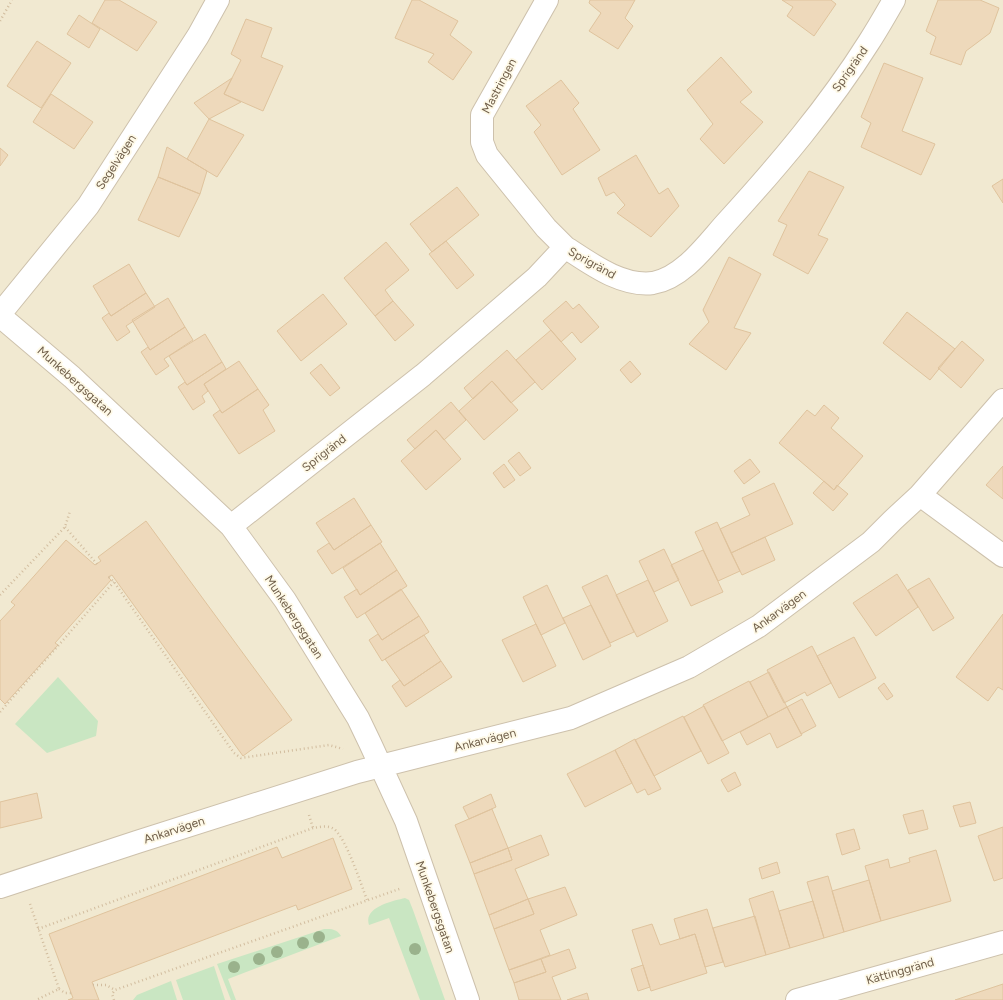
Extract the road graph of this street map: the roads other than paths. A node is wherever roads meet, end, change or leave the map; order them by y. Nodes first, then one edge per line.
1 (218, 0) edge
2 (547, 0) edge
3 (894, 0) edge
4 (565, 247) junction
5 (0, 315) edge
6 (1003, 400) edge
7 (920, 495) junction
8 (231, 526) junction
9 (1003, 556) edge
10 (381, 766) junction
11 (0, 887) edge
12 (1003, 942) edge
13 (468, 1000) edge
14 (796, 1000) edge

1 - 5 street, Segelvägen
2 - 4 street, Mastringen
3 - 4 street, Sprigränd
4 - 8 street, Sprigränd
5 - 8 street, Munkebergsgatan
6 - 7 street, Ankarvägen
7 - 9 street
7 - 10 street, Ankarvägen
8 - 10 street, Munkebergsgatan
10 - 11 street, Ankarvägen
10 - 13 street, Munkebergsgatan
12 - 14 street, Kättinggränd

